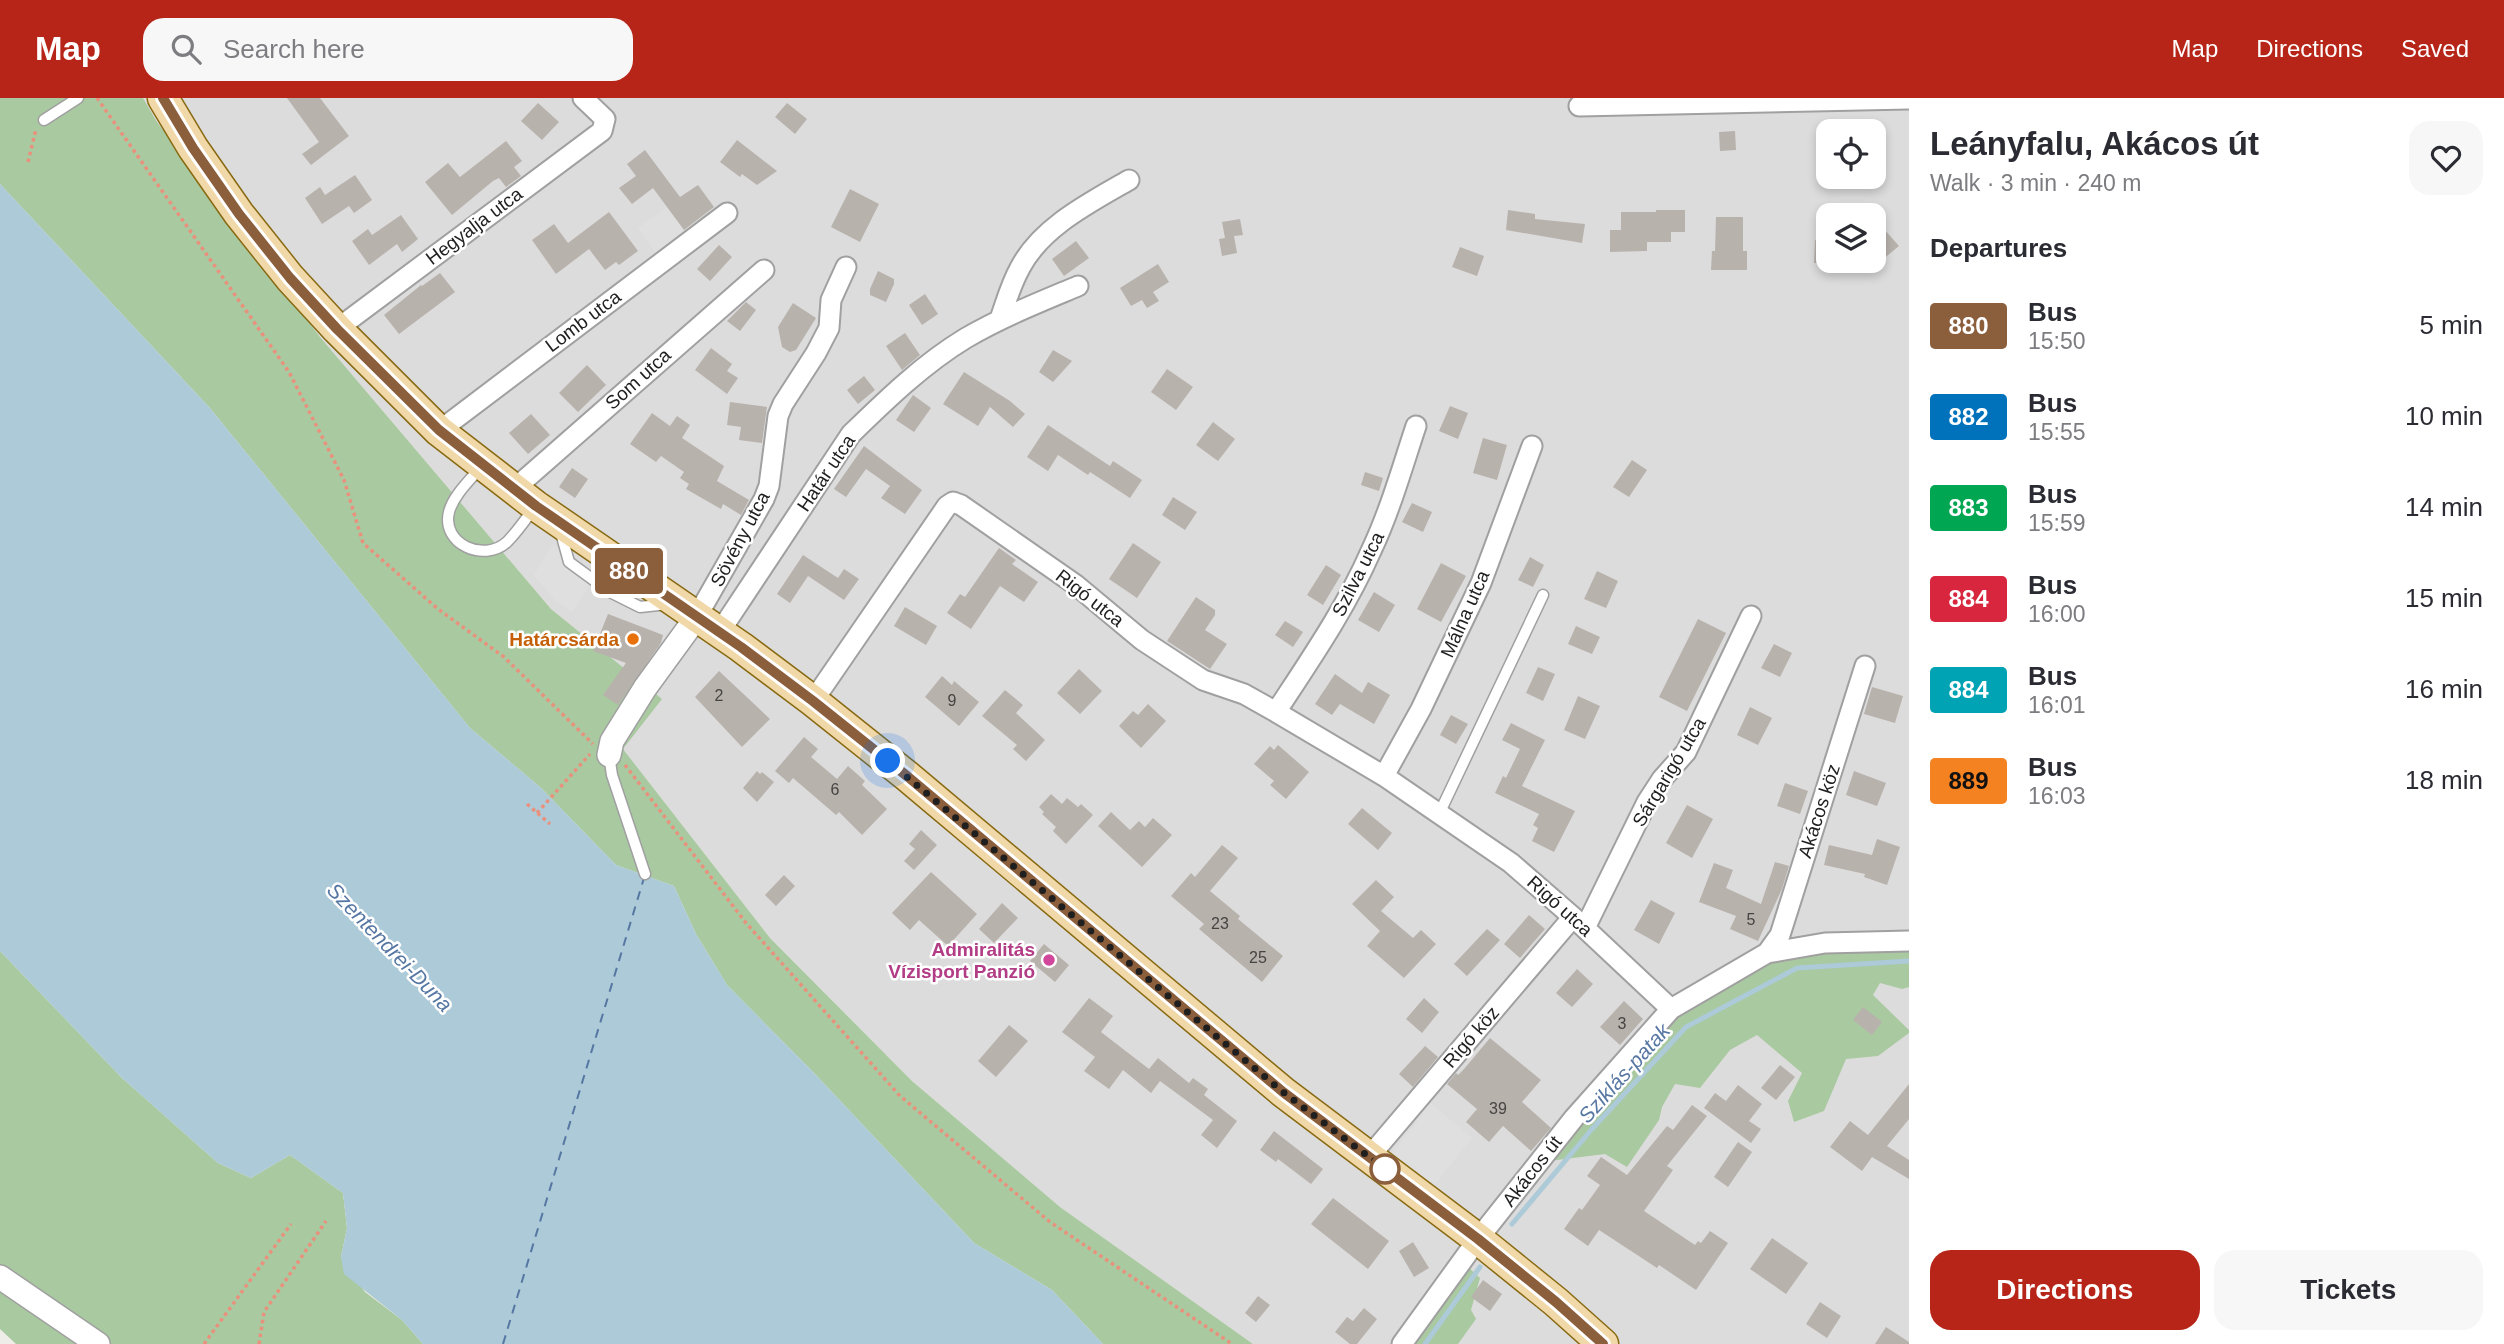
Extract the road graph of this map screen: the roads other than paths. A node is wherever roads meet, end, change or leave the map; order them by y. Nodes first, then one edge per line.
1 (78, 98) edge
2 (163, 98) edge
3 (583, 98) edge
4 (1909, 99) edge
5 (1579, 106) dead end
6 (44, 120) road end
7 (1129, 180) dead end
8 (727, 213) dead end
9 (846, 267) dead end
10 (764, 270) dead end
11 (1078, 286) dead end
12 (1000, 319) junction
13 (337, 329) junction
14 (1416, 426) dead end
15 (439, 430) junction
16 (1532, 446) dead end
17 (482, 465) junction
18 (536, 506) junction
19 (1543, 595) dead end
20 (1751, 616) dead end
21 (697, 618) junction
22 (1864, 666) dead end
23 (813, 701) junction
24 (1276, 712) junction
25 (602, 751) joint
26 (1384, 776) junction
27 (1439, 814) junction
28 (645, 874) dead end
29 (1579, 922) junction
30 (1909, 941) edge
31 (1766, 953) junction
32 (1671, 1009) junction
33 (1369, 1157) junction
34 (1478, 1239) junction
35 (0, 1277) edge
36 (98, 1344) edge
37 (1402, 1344) edge
38 (1603, 1344) edge

1 - 6 lane
2 - 13 main road
3 - 13 street, Hegyalja utca
4 - 5 street
7 - 12 street
8 - 15 street, Lomb utca
9 - 21 street, Sövény utca
10 - 18 street, Som utca
11 - 12 street, Határ utca
12 - 21 street, Határ utca
13 - 15 main road
14 - 24 street, Szilva utca
15 - 17 main road
16 - 26 street, Málna utca
17 - 18 main road
17 - 18 lane
18 - 21 main road
19 - 27 lane
20 - 29 street, Sárgarigó utca
21 - 23 main road
21 - 25 street, Sövény utca
22 - 31 street, Akácos köz
23 - 24 street, Rigó utca
23 - 33 main road
24 - 26 street, Rigó utca
25 - 28 lane
26 - 27 street, Rigó utca
27 - 29 street, Rigó utca
29 - 32 street, Rigó utca
29 - 33 street, Rigó köz
30 - 31 street, Akácos út
31 - 32 street, Akácos út
32 - 34 street, Akácos út
33 - 34 main road
34 - 37 street, Akácos út
34 - 38 main road
35 - 36 street

